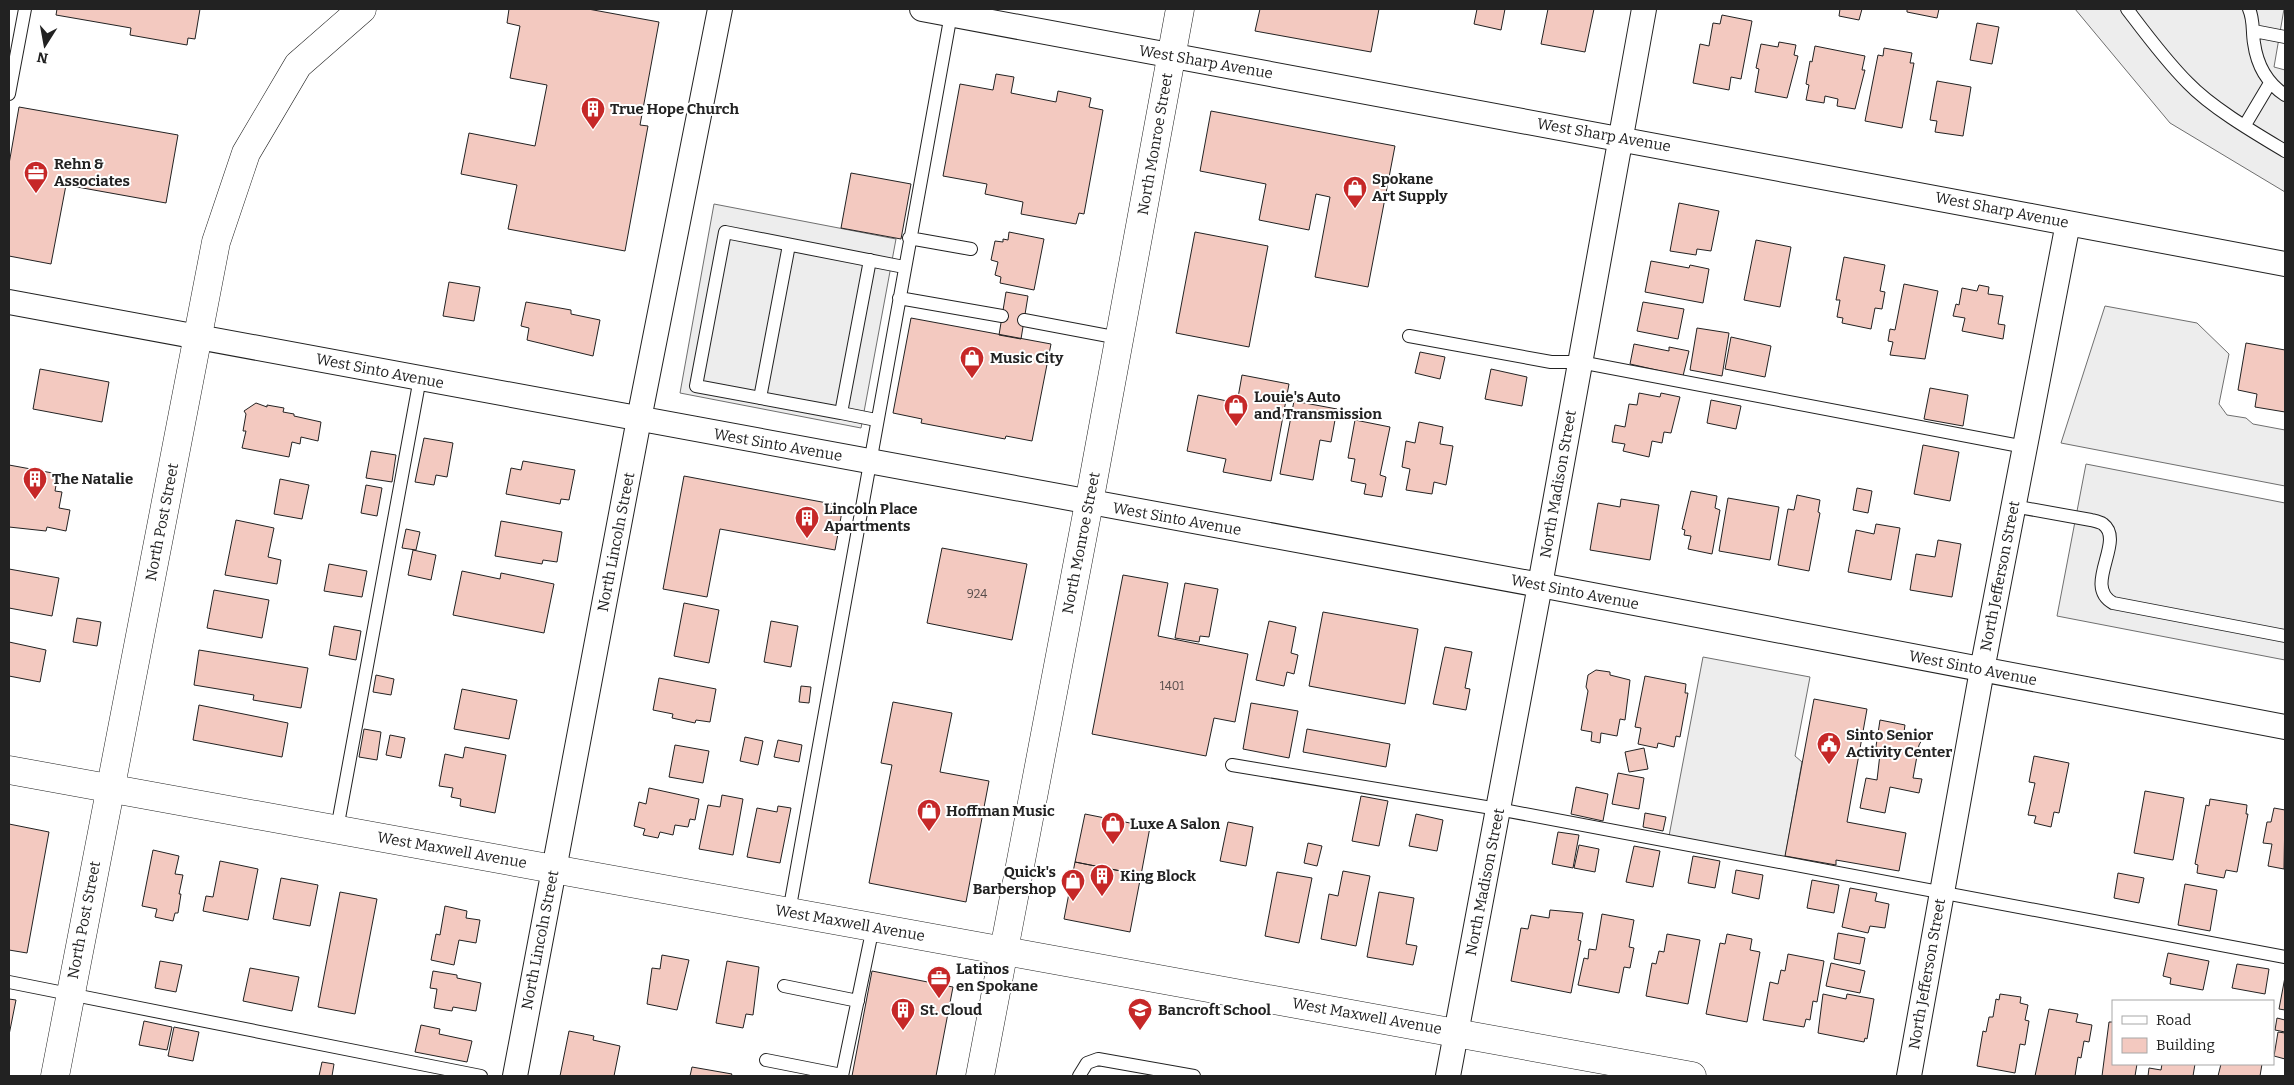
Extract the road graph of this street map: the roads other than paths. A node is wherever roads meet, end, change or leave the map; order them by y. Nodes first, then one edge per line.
1 (25, 9) edge
2 (360, 9) edge
3 (720, 9) edge
4 (922, 9) edge
5 (1180, 9) edge
6 (1644, 9) edge
7 (2127, 9) edge
8 (2249, 9) edge
9 (950, 14) junction
10 (2254, 31) junction
11 (2285, 37) edge
12 (1171, 56) junction
13 (2270, 82) junction
14 (9, 94) edge
15 (2285, 95) edge
16 (2245, 124) junction
17 (1620, 137) junction
18 (2285, 151) edge
19 (2068, 223) junction
20 (910, 238) junction
21 (788, 245) junction
22 (971, 248) dead end
23 (870, 260) junction
24 (2285, 264) edge
25 (904, 267) junction
26 (898, 298) junction
27 (9, 302) edge
28 (1002, 316) dead end
29 (1024, 320) dead end
30 (198, 336) junction
31 (1409, 336) dead end
32 (1119, 338) junction
33 (1580, 362) junction
34 (420, 378) junction
35 (760, 398) junction
36 (841, 413) junction
37 (639, 419) junction
38 (876, 420) junction
39 (2025, 447) junction
40 (869, 462) junction
41 (1089, 503) junction
42 (2013, 506) junction
43 (1540, 585) junction
44 (2285, 636) edge
45 (1982, 670) junction
46 (2285, 727) edge
47 (1232, 765) dead end
48 (9, 770) edge
49 (110, 788) junction
50 (1498, 809) junction
51 (337, 829) junction
52 (554, 869) junction
53 (1942, 893) junction
54 (789, 912) junction
55 (873, 927) junction
56 (1004, 951) junction
57 (2285, 957) edge
58 (9, 982) edge
59 (784, 986) dead end
60 (70, 993) junction
61 (858, 1000) junction
62 (1456, 1032) junction
63 (766, 1060) dead end
64 (55, 1076) edge
65 (481, 1076) edge
66 (515, 1076) edge
67 (842, 1076) edge
68 (980, 1076) edge
69 (1079, 1076) edge
70 (1194, 1076) edge
71 (1448, 1076) edge
72 (1692, 1076) edge
73 (1909, 1076) edge

1 - 14 lane
2 - 30 street, North Post Street
3 - 37 street, North Lincoln Street
4 - 9 street, West Sharp Avenue
5 - 12 street, North Monroe Street
6 - 17 street, North Madison Street
7 - 16 lane
8 - 10 lane
9 - 12 street, West Sharp Avenue
9 - 20 lane
10 - 11 lane
10 - 13 lane
12 - 17 street, West Sharp Avenue
12 - 32 street, North Monroe Street
13 - 15 lane
13 - 16 lane
16 - 18 lane
17 - 19 street, West Sharp Avenue
17 - 33 street, North Madison Street
19 - 24 street, West Sharp Avenue
19 - 39 street, North Jefferson Street
20 - 22 lane
20 - 25 lane
21 - 23 lane
21 - 35 lane
21 - 35 lane
23 - 25 lane
23 - 36 lane
25 - 26 lane
26 - 28 lane
26 - 38 lane
27 - 30 street, West Sinto Avenue
29 - 32 lane
30 - 34 street, West Sinto Avenue
30 - 49 street, North Post Street
31 - 33 lane
32 - 41 street, North Monroe Street
33 - 39 lane
33 - 43 street, North Madison Street
34 - 37 street, West Sinto Avenue
34 - 51 lane
35 - 36 lane
36 - 38 lane
37 - 40 street, West Sinto Avenue
37 - 52 street, North Lincoln Street
38 - 40 lane
39 - 42 street, North Jefferson Street
40 - 41 street, West Sinto Avenue
40 - 54 lane
41 - 43 street, West Sinto Avenue
41 - 56 street, North Monroe Street
42 - 44 lane
42 - 45 street, North Jefferson Street
43 - 45 street, West Sinto Avenue
43 - 50 street, North Madison Street
45 - 46 street, West Sinto Avenue
45 - 53 street, North Jefferson Street
47 - 50 lane
48 - 49 street, West Maxwell Avenue
49 - 51 street, West Maxwell Avenue
49 - 60 street, North Post Street
50 - 53 lane
50 - 62 street, North Madison Street
51 - 52 street, West Maxwell Avenue
52 - 54 street, West Maxwell Avenue
52 - 66 street, North Lincoln Street
53 - 57 lane
53 - 73 street, North Jefferson Street
54 - 55 street, West Maxwell Avenue
55 - 56 street, West Maxwell Avenue
55 - 61 lane
56 - 62 street, West Maxwell Avenue
56 - 68 street, North Monroe Street
58 - 60 lane
59 - 61 lane
60 - 64 street, North Post Street
60 - 65 lane
61 - 67 lane
62 - 71 street, North Madison Street
62 - 72 street, West Maxwell Avenue
63 - 67 lane
69 - 70 lane

